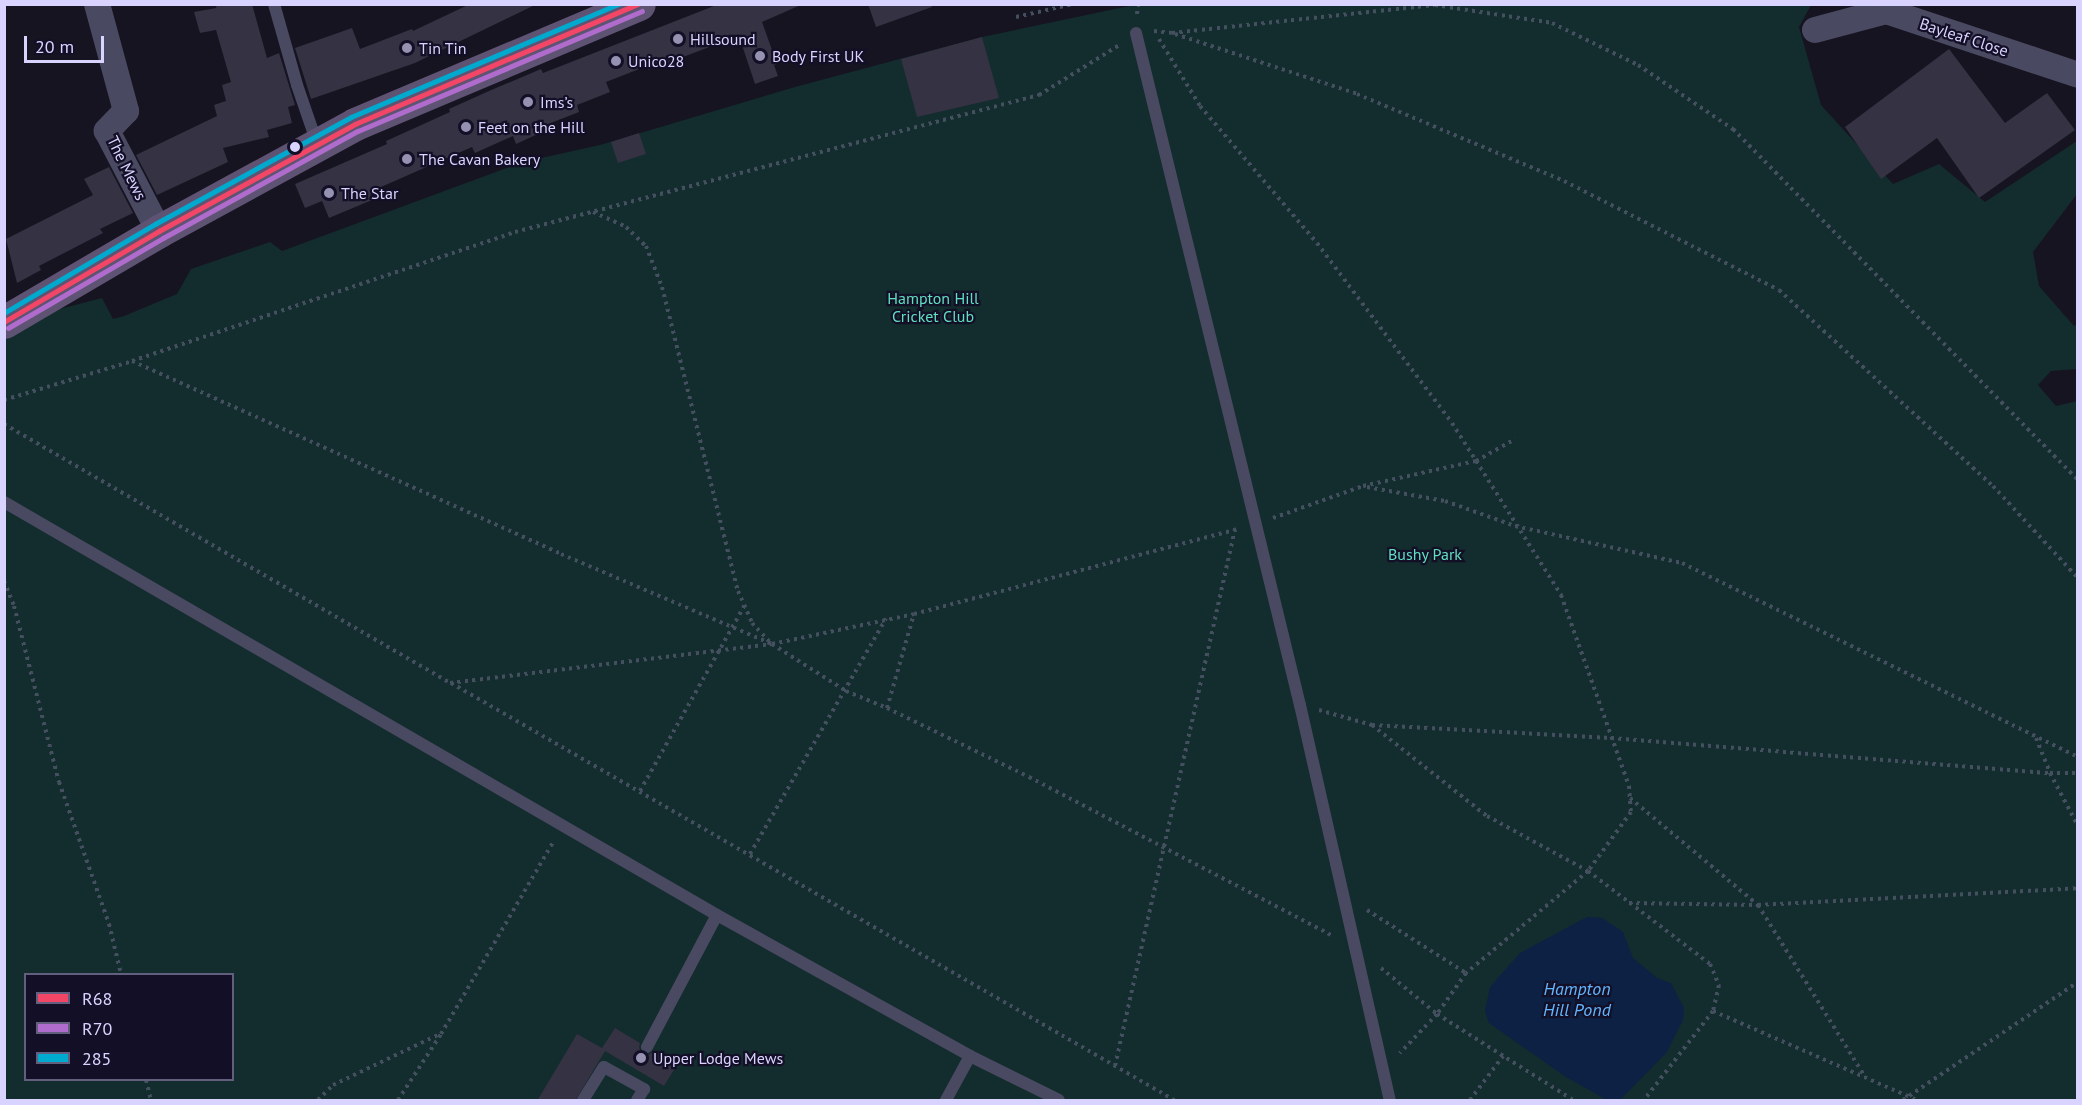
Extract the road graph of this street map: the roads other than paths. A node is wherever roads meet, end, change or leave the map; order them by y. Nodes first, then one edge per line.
1 (97, 4) edge
2 (274, 4) edge
3 (639, 4) edge
4 (1862, 11) edge
5 (1815, 30) dead end
6 (1136, 33) road end
7 (2078, 75) edge
8 (318, 144) junction
9 (159, 231) junction
10 (6, 316) edge
11 (4, 502) edge
12 (717, 915) junction
13 (647, 1047) dead end
14 (970, 1056) junction
15 (584, 1101) edge
16 (637, 1101) edge
17 (946, 1101) edge
18 (1059, 1101) edge
19 (1390, 1101) edge

1 - 9 street, The Mews
2 - 8 lane
3 - 8 main road
4 - 5 street, Bayleaf Close
4 - 7 street, Bayleaf Close
6 - 19 lane
8 - 9 main road
9 - 10 main road
11 - 12 lane
12 - 13 lane
12 - 14 lane
14 - 17 lane
14 - 18 lane
15 - 16 lane

